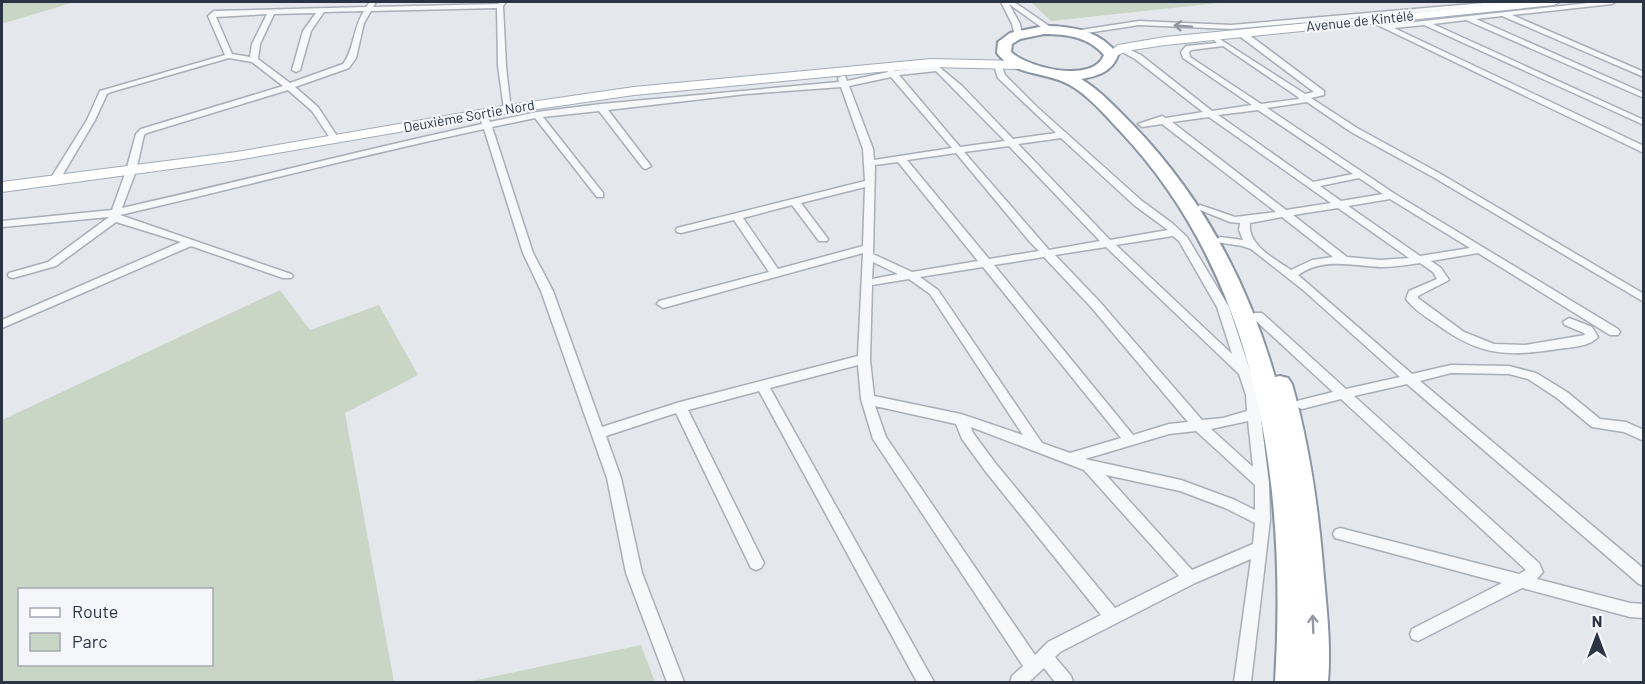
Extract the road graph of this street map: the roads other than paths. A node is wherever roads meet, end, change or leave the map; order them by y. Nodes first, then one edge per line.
1 (373, 2) edge
2 (417, 2) edge
3 (460, 2) edge
4 (1004, 2) edge
5 (1010, 2) edge
6 (1513, 2) edge
7 (1554, 2) edge
8 (1612, 2) edge
9 (501, 4) edge
10 (410, 8) junction
11 (453, 8) junction
12 (321, 11) junction
13 (365, 11) junction
14 (271, 12) junction
15 (1502, 14) junction
16 (1466, 18) junction
17 (1371, 20) junction
18 (1423, 22) junction
19 (1386, 27) junction
20 (1051, 30) junction
21 (1074, 33) junction
22 (1241, 33) junction
23 (1018, 34) junction
24 (1213, 36) junction
25 (1094, 39) junction
26 (1165, 41) junction
27 (1224, 44) junction
28 (1002, 47) junction
29 (1117, 51) junction
30 (229, 56) junction
31 (254, 60) junction
32 (997, 63) junction
33 (936, 64) junction
34 (1018, 65) junction
35 (296, 70) dead end
36 (889, 70) junction
37 (1098, 70) junction
38 (1055, 74) junction
39 (1644, 75) edge
40 (842, 78) junction
41 (288, 87) junction
42 (1644, 96) edge
43 (1304, 98) junction
44 (601, 107) junction
45 (1259, 107) junction
46 (508, 109) junction
47 (1209, 113) junction
48 (537, 115) junction
49 (485, 119) junction
50 (1162, 119) junction
51 (1644, 123) edge
52 (1142, 124) dead end
53 (1063, 135) junction
54 (335, 140) junction
55 (1010, 142) junction
56 (956, 150) junction
57 (1644, 150) edge
58 (901, 159) junction
59 (870, 163) junction
60 (646, 166) dead end
61 (131, 171) junction
62 (1361, 175) junction
63 (54, 181) junction
64 (870, 183) junction
65 (1312, 185) junction
66 (2, 187) edge
67 (600, 195) dead end
68 (1392, 196) junction
69 (795, 201) junction
70 (1340, 205) junction
71 (1200, 208) junction
72 (1285, 213) junction
73 (115, 216) junction
74 (737, 216) junction
75 (1246, 220) junction
76 (2, 224) edge
77 (681, 230) dead end
78 (1176, 232) junction
79 (823, 239) dead end
80 (1220, 240) junction
81 (191, 242) junction
82 (1109, 243) junction
83 (1256, 247) junction
84 (1479, 250) junction
85 (867, 252) junction
86 (1047, 254) junction
87 (1419, 259) junction
88 (1344, 260) junction
89 (989, 264) junction
90 (776, 274) junction
91 (13, 275) dead end
92 (1291, 275) junction
93 (287, 276) dead end
94 (911, 276) junction
95 (866, 283) junction
96 (1644, 299) edge
97 (663, 304) dead end
98 (1258, 316) junction
99 (1569, 322) dead end
100 (2, 324) edge
101 (1614, 332) dead end
102 (864, 359) junction
103 (1245, 373) junction
104 (1410, 380) junction
105 (762, 385) junction
106 (1344, 395) junction
107 (867, 399) junction
108 (1302, 405) dead end
109 (680, 407) junction
110 (1255, 414) junction
111 (961, 419) junction
112 (1199, 426) junction
113 (599, 433) junction
114 (1644, 435) edge
115 (1130, 440) junction
116 (1036, 444) junction
117 (1071, 458) junction
118 (1089, 466) junction
119 (1262, 483) junction
120 (1263, 520) junction
121 (1340, 534) dead end
122 (1259, 548) junction
123 (756, 563) dead end
124 (1190, 578) junction
125 (1644, 579) edge
126 (1521, 581) junction
127 (1644, 611) edge
128 (1112, 617) junction
129 (1418, 634) dead end
130 (1039, 662) junction
131 (675, 682) edge
132 (926, 682) edge
133 (1018, 682) edge
134 (1065, 682) edge
135 (1243, 682) edge
136 (1291, 682) edge
137 (1312, 682) edge

1 - 13 street
2 - 10 street
3 - 11 street
4 - 23 street
5 - 20 street
6 -> 21 street
7 - 17 main road, Avenue de Kintélé
8 - 15 street
9 - 11 street
9 - 46 street
10 - 11 street
10 - 13 street
12 - 13 street
12 - 14 street
12 - 35 street
13 - 41 street
14 - 30 street
14 - 31 street
15 - 16 street
15 - 39 street
16 - 18 street
16 - 42 street
17 - 19 street
17 - 22 main road, Avenue de Kintélé
18 - 19 street
18 - 51 street
19 - 57 street
20 - 21 highway
20 - 23 highway
21 - 25 highway
22 - 24 main road, Avenue de Kintélé
22 - 43 street
23 - 28 highway
24 - 26 main road, Avenue de Kintélé
24 - 27 street
25 - 26 main road, Avenue de Kintélé
25 - 29 highway
26 - 29 main road, Avenue de Kintélé
27 - 43 street
27 - 45 street
28 - 33 main road, Deuxième Sortie Nord
28 - 34 highway
29 - 37 highway
29 - 47 street
30 - 31 street
30 - 63 street
31 - 41 street
32 - 33 main road, Deuxième Sortie Nord
32 - 34 main road, Deuxième Sortie Nord
32 - 53 street
33 - 36 main road, Deuxième Sortie Nord
33 - 55 street
34 - 38 highway
36 - 40 main road, Deuxième Sortie Nord
36 - 56 street
37 - 38 highway
37 - 71 highway
38 - 136 highway
40 - 44 street
40 - 46 main road, Deuxième Sortie Nord
40 - 59 street
41 - 54 street
41 - 61 street
43 - 45 street
43 - 96 street
44 - 48 street
44 - 60 street
45 - 47 street
45 - 62 street
46 - 49 main road, Deuxième Sortie Nord
47 - 50 street
47 - 65 street
48 - 49 street
48 - 67 street
49 - 54 main road, Deuxième Sortie Nord
49 - 73 street
49 - 113 street
50 - 52 street
50 - 72 street
53 - 55 street
53 - 78 street
54 - 61 main road, Deuxième Sortie Nord
55 - 56 street
55 - 82 street
56 - 58 street
56 - 86 street
58 - 59 street
58 - 89 street
59 - 64 street
61 - 63 main road, Deuxième Sortie Nord
61 - 73 street
62 - 65 street
62 - 68 street
63 - 66 main road, Deuxième Sortie Nord
64 - 69 street
64 - 85 street
65 - 70 street
68 - 70 street
68 - 84 street
69 - 74 street
69 - 79 street
70 - 72 street
70 - 87 street
71 - 75 street
71 - 80 highway
72 - 75 street
72 - 88 street
73 - 76 street
73 - 81 street
73 - 91 street
74 - 77 street
74 - 90 street
75 - 83 street
78 - 82 street
78 - 103 street
80 - 83 street
80 - 98 highway
81 - 93 street
81 - 100 street
82 - 86 street
82 - 103 street
83 - 92 street
84 - 87 street
84 - 101 street
85 - 90 street
85 - 94 street
85 - 95 street
86 - 89 street
86 - 112 street
87 - 88 street
87 - 99 street
88 - 92 street
89 - 94 street
89 - 115 street
90 - 97 street
92 - 104 street
94 - 95 street
94 - 116 street
95 - 102 street
98 - 106 street
137 -> 98 highway
102 - 105 street
102 - 107 street
103 - 110 street
104 - 106 street
104 - 114 street
104 - 125 street
105 - 109 street
105 - 132 street
106 - 108 street
106 - 126 street
107 - 111 street
107 - 130 street
109 - 113 street
109 - 123 street
110 - 112 street
110 - 119 street
111 - 116 street
111 - 128 street
112 - 115 street
112 - 119 street
113 - 131 street
115 - 117 street
116 - 117 street
117 - 118 street
118 - 120 street
118 - 124 street
119 - 120 street
120 - 122 street
121 - 126 street
122 - 124 street
122 - 135 street
124 - 128 street
126 - 127 street
126 - 129 street
128 - 130 street
130 - 133 street
130 - 134 street

